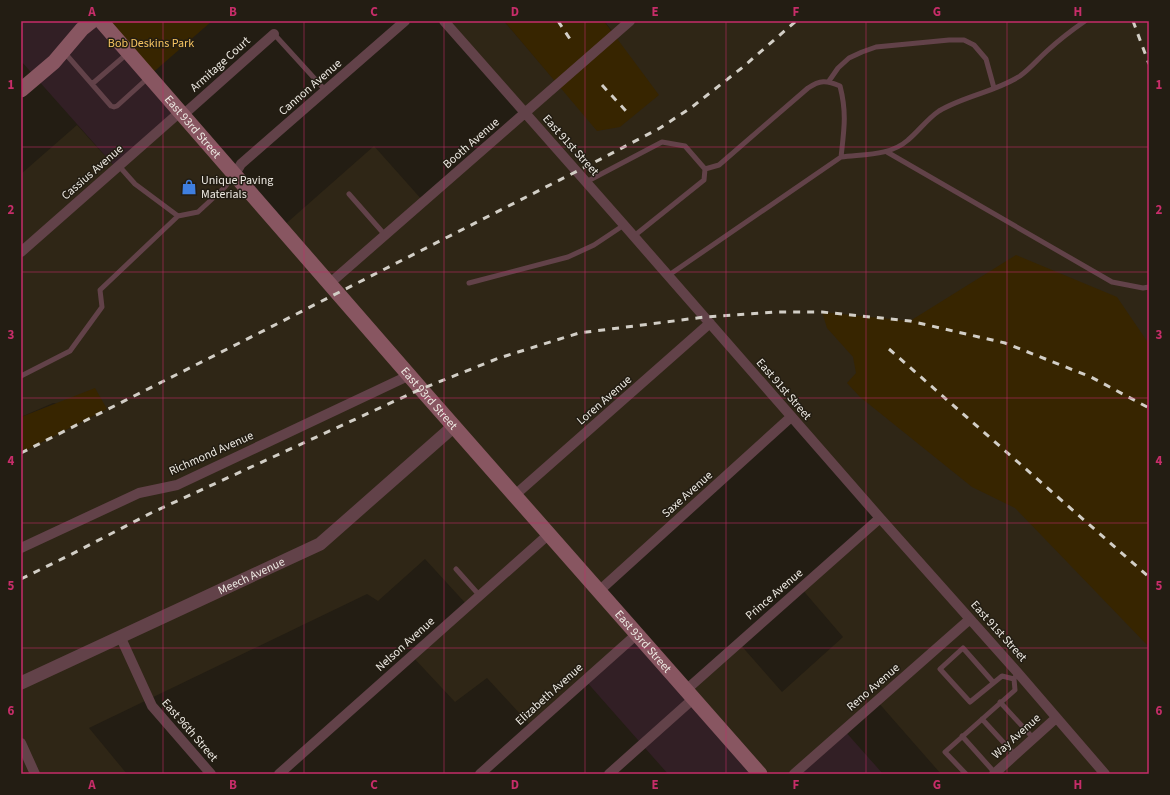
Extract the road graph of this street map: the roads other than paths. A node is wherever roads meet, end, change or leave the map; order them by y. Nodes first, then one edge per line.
1 (92, 21) edge
2 (101, 21) edge
3 (405, 21) edge
4 (444, 21) edge
5 (630, 21) edge
6 (1085, 21) edge
7 (274, 34) joint
8 (63, 51) junction
9 (128, 52) junction
10 (149, 76) junction
11 (829, 81) junction
12 (92, 84) junction
13 (994, 88) junction
14 (21, 90) edge
15 (325, 90) junction
16 (182, 113) junction
17 (525, 113) junction
18 (886, 152) junction
19 (842, 157) junction
20 (119, 166) junction
21 (705, 169) junction
22 (235, 174) junction
23 (586, 182) junction
24 (349, 194) dead end
25 (178, 216) junction
26 (624, 225) junction
27 (385, 235) junction
28 (634, 236) junction
29 (21, 252) edge
30 (668, 276) junction
31 (469, 283) dead end
32 (329, 284) junction
33 (1149, 287) edge
34 (710, 324) junction
35 (410, 375) junction
36 (21, 376) edge
37 (792, 417) junction
38 (454, 426) junction
39 (515, 495) junction
40 (880, 518) junction
41 (549, 534) junction
42 (21, 548) edge
43 (456, 569) dead end
44 (599, 591) junction
45 (480, 596) junction
46 (970, 619) junction
47 (637, 634) junction
48 (120, 636) junction
49 (1016, 676) junction
50 (993, 682) junction
51 (21, 683) edge
52 (690, 694) junction
53 (1000, 702) junction
54 (1056, 718) junction
55 (982, 719) junction
56 (962, 736) junction
57 (1034, 738) junction
58 (21, 743) edge
59 (1015, 755) junction
60 (994, 773) edge
61 (35, 774) edge
62 (211, 774) edge
63 (279, 774) edge
64 (480, 774) edge
65 (609, 774) edge
66 (760, 774) edge
67 (794, 774) edge
68 (966, 774) edge
69 (1105, 774) edge

1 - 8 main road
2 - 9 main road, East 93rd Street
3 - 15 street, Cannon Avenue
4 - 17 street, East 91st Street
5 - 17 street, Booth Avenue
6 - 13 lane
7 - 15 lane
7 - 16 street, Armitage Court
8 - 12 lane
8 - 14 main road
9 - 10 main road, East 93rd Street
9 - 12 lane
10 - 12 lane
10 - 16 main road, East 93rd Street
11 - 13 lane
11 - 19 lane
11 - 21 lane
13 - 18 lane
15 - 22 street, Cannon Avenue
16 - 20 street, Cassius Avenue
16 - 22 main road, East 93rd Street
17 - 23 street, East 91st Street
17 - 27 street, Booth Avenue
18 - 19 lane
18 - 33 lane
19 - 30 lane
20 - 25 lane
20 - 29 street, Cassius Avenue
21 - 23 lane
21 - 28 lane
22 - 25 lane
22 - 32 main road, East 93rd Street
23 - 26 street, East 91st Street
24 - 27 lane
25 - 36 lane
26 - 28 street, East 91st Street
26 - 31 lane
27 - 32 street, Booth Avenue
28 - 30 street, East 91st Street
30 - 34 street, East 91st Street
32 - 35 main road, East 93rd Street
34 - 37 street, East 91st Street
34 - 39 street, Loren Avenue
35 - 38 main road, East 93rd Street
35 - 42 street, Richmond Avenue
37 - 40 street, East 91st Street
37 - 44 street, Saxe Avenue
38 - 39 main road, East 93rd Street
38 - 48 street, Meech Avenue
39 - 41 main road, East 93rd Street
40 - 46 street, East 91st Street
40 - 52 street, Prince Avenue
41 - 44 main road, East 93rd Street
41 - 45 street, Nelson Avenue
43 - 45 lane
44 - 47 main road, East 93rd Street
45 - 63 street, Nelson Avenue
46 - 49 street, East 91st Street
46 - 67 street, Reno Avenue
47 - 52 main road, East 93rd Street
47 - 64 street, Elizabeth Avenue
48 - 51 street, Meech Avenue
48 - 62 street, East 96th Street
49 - 50 lane
49 - 53 lane
49 - 54 street, East 91st Street
50 - 50 lane
52 - 65 street, Prince Avenue
52 - 66 main road, East 93rd Street
53 - 55 lane
53 - 57 lane
54 - 57 street, Way Avenue
54 - 69 street, East 91st Street
55 - 56 lane
55 - 59 lane
56 - 60 lane
56 - 68 lane
57 - 59 street, Way Avenue
58 - 61 street
59 - 60 street, Way Avenue

